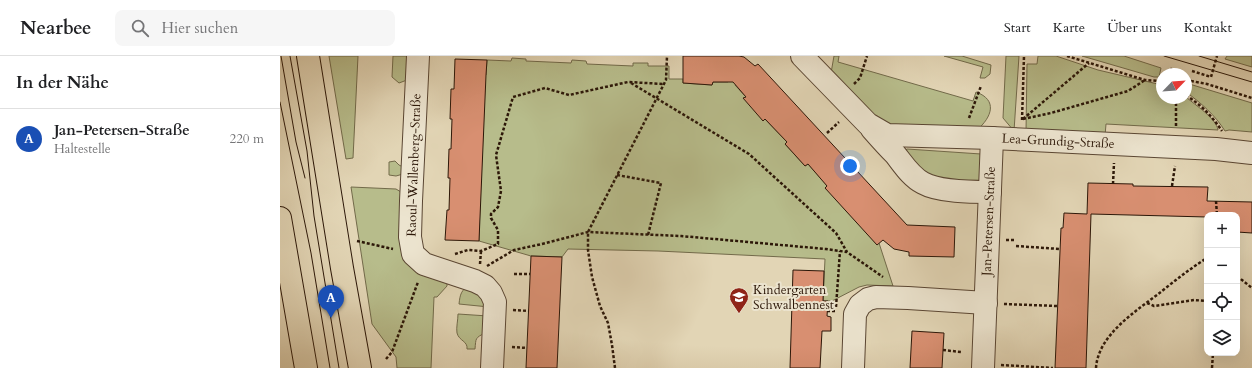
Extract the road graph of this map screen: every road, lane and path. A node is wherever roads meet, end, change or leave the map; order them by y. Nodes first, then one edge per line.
1 (308, 56) edge
2 (418, 56) edge
3 (667, 56) edge
4 (802, 56) edge
5 (867, 56) edge
6 (1024, 56) edge
7 (1067, 56) edge
8 (1217, 56) edge
9 (1089, 63) junction
10 (1192, 71) dead end
11 (1145, 80) junction
12 (1192, 81) edge
13 (630, 82) junction
14 (1156, 82) edge
15 (664, 84) junction
16 (981, 86) dead end
17 (841, 96) junction
18 (657, 98) junction
19 (1252, 98) edge
20 (1192, 100) edge
21 (1176, 104) edge
22 (868, 124) junction
23 (1022, 130) junction
24 (964, 138) junction
25 (992, 138) junction
26 (1227, 150) junction
27 (1252, 153) edge
28 (1175, 157) junction
29 (1114, 164) dead end
30 (617, 175) junction
31 (1113, 184) dead end
32 (1172, 186) dead end
33 (990, 192) junction
34 (1216, 200) dead end
35 (1217, 212) edge
36 (280, 218) edge
37 (588, 232) junction
38 (648, 234) junction
39 (353, 240) dead end
40 (1016, 246) dead end
41 (1060, 249) dead end
42 (481, 251) junction
43 (840, 251) junction
44 (848, 252) junction
45 (452, 255) dead end
46 (419, 259) junction
47 (1204, 260) edge
48 (487, 266) dead end
49 (480, 270) dead end
50 (514, 274) dead end
51 (530, 274) dead end
52 (1240, 278) edge
53 (1252, 288) edge
54 (908, 298) junction
55 (1204, 301) edge
56 (1146, 302) junction
57 (986, 303) junction
58 (1014, 304) dead end
59 (1057, 306) dead end
60 (836, 311) dead end
61 (943, 350) dead end
62 (961, 352) dead end
63 (1213, 356) edge
64 (386, 359) dead end
65 (1012, 366) dead end
66 (306, 368) edge
67 (360, 368) edge
68 (492, 368) edge
69 (615, 368) edge
70 (853, 368) edge
71 (983, 368) edge
72 (1053, 368) edge
73 (1096, 368) edge
74 (1212, 368) edge

1 - 67 main road
2 - 46 street, Raoul-Wallenberg-Straße
3 - 15 path
4 - 17 street, Lea-Grundig-Straße
5 - 17 path
6 - 23 path
7 - 9 path
8 - 10 path
9 - 11 path
9 - 23 path
11 - 14 path
11 - 23 path
12 - 19 path
13 - 15 path
13 - 18 path
13 - 42 path
15 - 18 path
16 - 24 path
17 - 22 street, Lea-Grundig-Straße
18 - 30 path
18 - 44 path
20 - 26 path
21 - 28 path
22 - 24 street, Lea-Grundig-Straße
22 - 33 street, Lea-Grundig-Straße
23 - 25 street, Lea-Grundig-Straße
23 - 28 street, Lea-Grundig-Straße
24 - 25 street, Lea-Grundig-Straße
25 - 33 street, Jan-Petersen-Straße
26 - 27 street, Lea-Grundig-Straße
26 - 28 street, Lea-Grundig-Straße
28 - 32 path
29 - 31 path
30 - 37 path
30 - 38 path
33 - 57 street, Jan-Petersen-Straße
34 - 35 path
36 - 66 main road
37 - 38 path
37 - 48 path
37 - 69 path
38 - 43 path
39 - 46 path
40 - 41 path
42 - 45 path
42 - 49 path
43 - 44 path
43 - 60 path
44 - 54 path
46 - 64 path
46 - 68 street
47 - 56 path
50 - 51 path
52 - 53 path
54 - 57 street
54 - 70 street
55 - 56 path
56 - 73 path
57 - 71 street, Jan-Petersen-Straße
58 - 59 path
61 - 62 path
63 - 74 path
65 - 72 path

